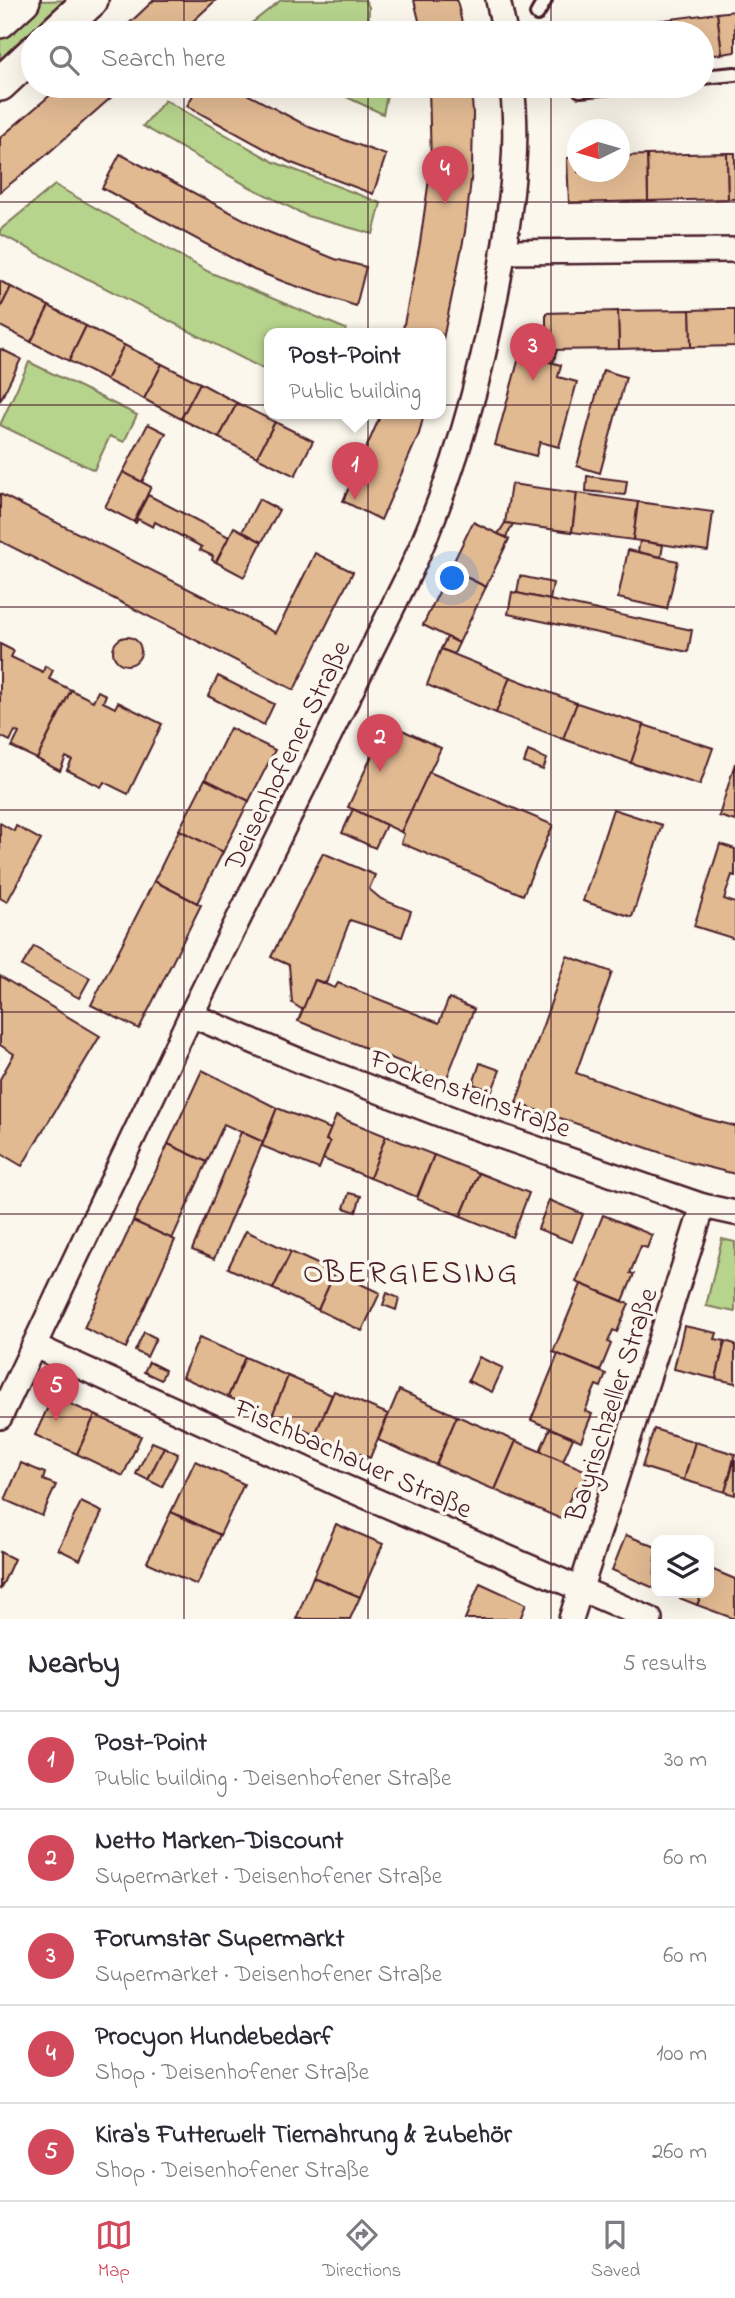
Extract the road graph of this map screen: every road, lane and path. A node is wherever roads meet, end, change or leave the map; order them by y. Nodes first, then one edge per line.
1 (23, 0) edge
2 (90, 0) edge
3 (498, 0) edge
4 (545, 0) edge
5 (537, 14) dead end
6 (0, 21) edge
7 (68, 21) edge
8 (502, 21) edge
9 (21, 64) edge
10 (735, 74) edge
11 (714, 76) edge
12 (0, 83) edge
13 (513, 98) edge
14 (735, 250) edge
15 (503, 252) junction
16 (191, 1015) junction
17 (703, 1206) junction
18 (735, 1213) edge
19 (35, 1346) junction
20 (0, 1417) edge
21 (582, 1590) junction
22 (572, 1619) edge
23 (650, 1619) edge

1 - 6 main road
2 - 7 main road
3 - 8 street
4 - 5 lane
9 - 12 main road
10 - 11 lane
13 - 15 street, Deisenhofener Straße
14 - 15 street
15 - 16 street, Deisenhofener Straße
16 - 17 street, Fockensteinstraße
16 - 19 street, Deisenhofener Straße
17 - 18 street, Fockensteinstraße
17 - 21 street, Bayrischzeller Straße
19 - 20 street, Deisenhofener Straße
19 - 21 street, Fischbachauer Straße
21 - 22 street, Bayrischzeller Straße
21 - 23 street, Fischbachauer Straße

